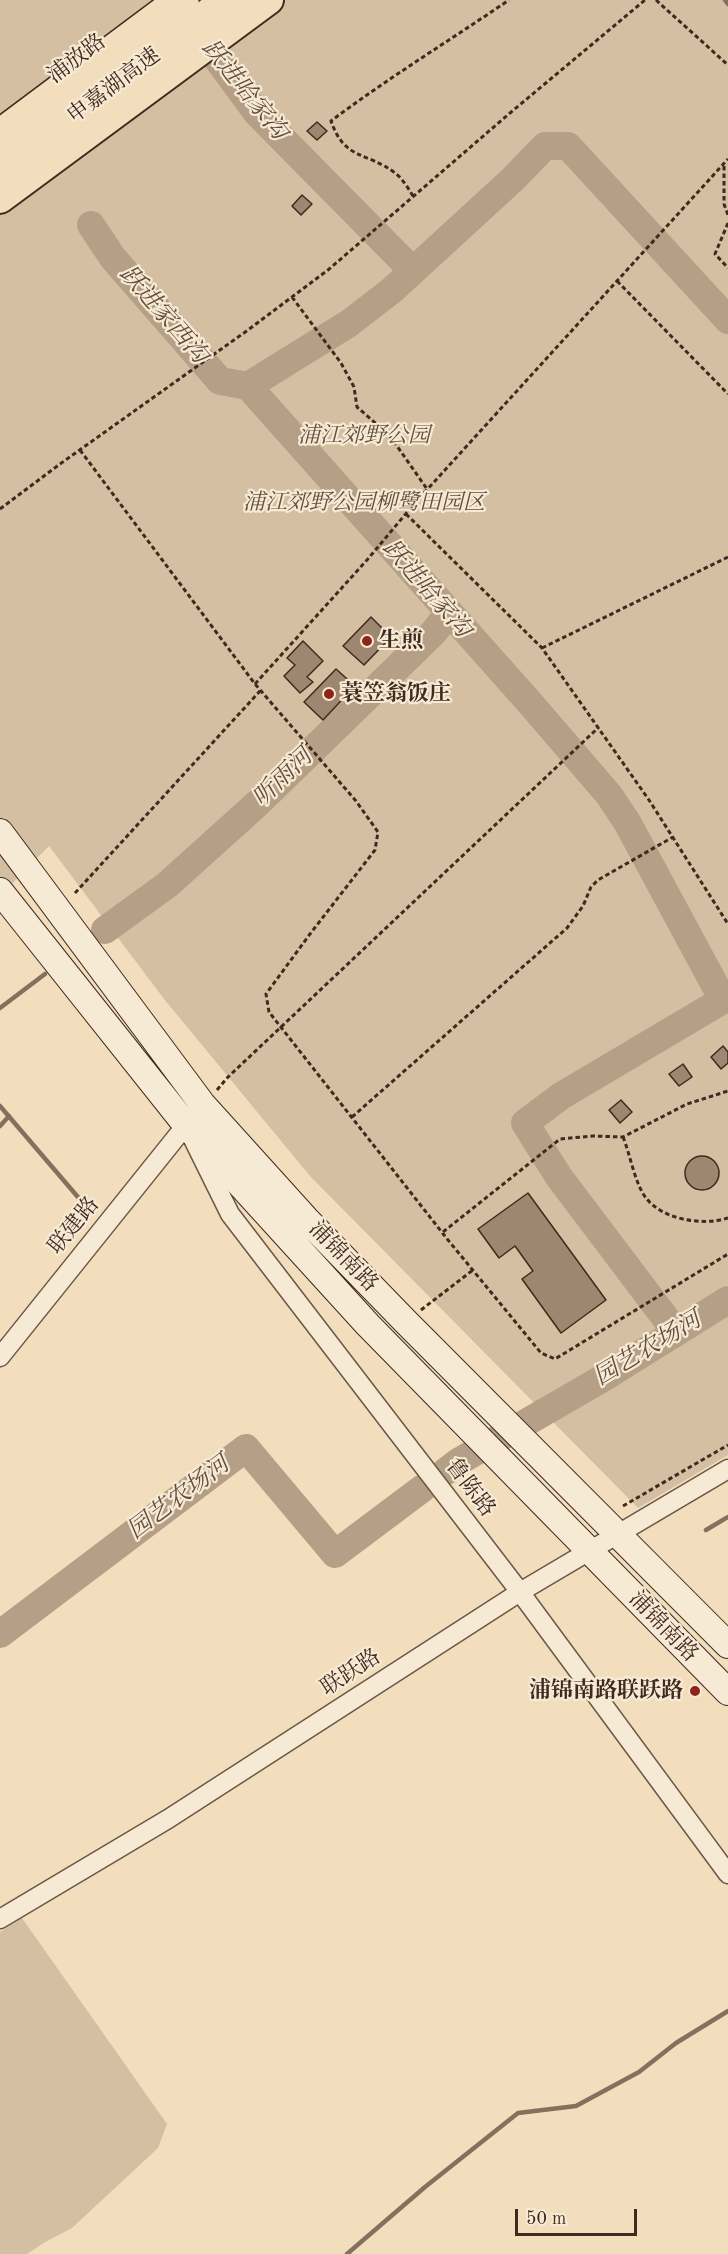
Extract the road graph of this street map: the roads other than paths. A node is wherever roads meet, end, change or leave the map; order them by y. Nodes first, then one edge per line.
1 (229, 0) edge
2 (269, 0) edge
3 (163, 1) edge
4 (0, 118) edge
5 (0, 136) edge
6 (0, 172) edge
7 (0, 199) edge
8 (0, 832) edge
9 (0, 891) edge
10 (186, 1125) junction
11 (0, 1357) edge
12 (728, 1468) edge
13 (618, 1534) junction
14 (589, 1551) junction
15 (520, 1592) junction
16 (728, 1645) edge
17 (728, 1692) edge
18 (728, 1874) edge
19 (0, 1919) edge

1 - 6 highway, 申嘉湖高速
2 - 7 main road
3 - 4 main road, 浦放路
3 - 5 highway, 申嘉湖高速
8 - 13 main road, 浦锦南路
9 - 10 main road, 浦锦南路
10 - 11 street, 联建路
10 - 14 main road, 浦锦南路
10 - 15 street, 鲁陈路
12 - 13 street, 联跃路
13 - 14 street, 联跃路
13 - 16 main road, 浦锦南路
14 - 15 street, 联跃路
14 - 17 main road, 浦锦南路
15 - 18 street, 鲁陈路
15 - 19 street, 联跃路

